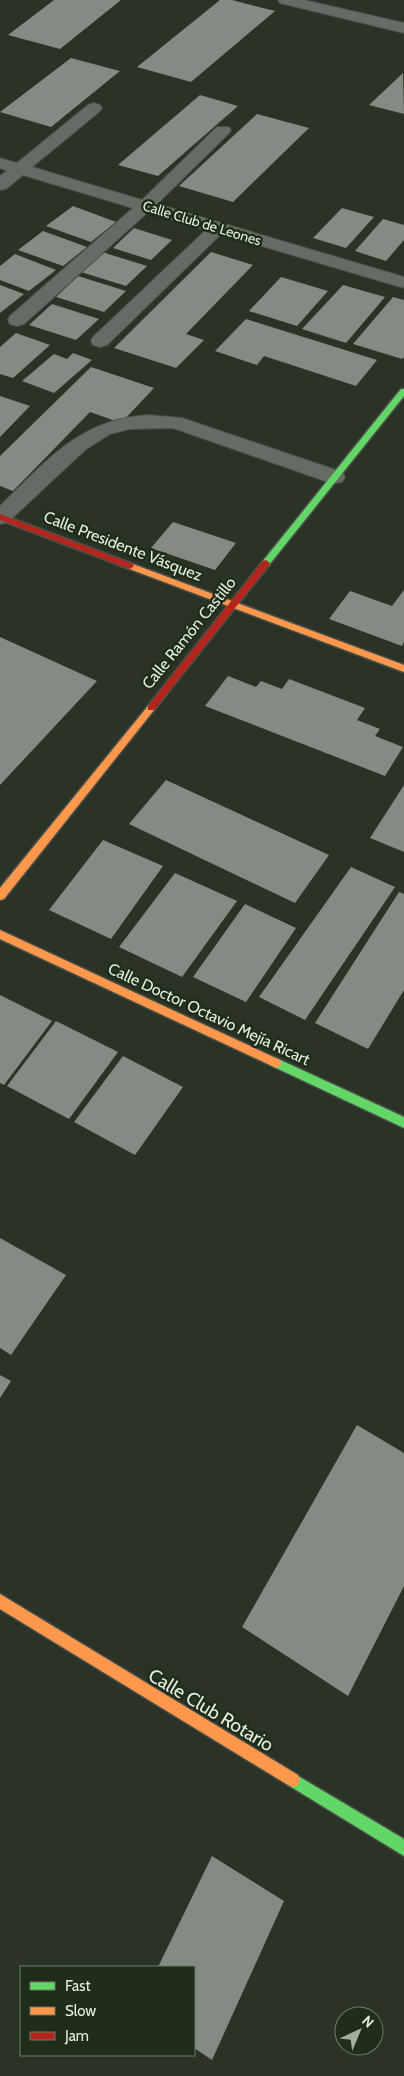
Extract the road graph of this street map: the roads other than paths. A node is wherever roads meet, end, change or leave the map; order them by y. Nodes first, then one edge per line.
1 (285, 0) edge
2 (404, 28) edge
3 (94, 108) dead end
4 (223, 130) dead end
5 (0, 163) edge
6 (20, 169) junction
7 (0, 185) edge
8 (146, 206) junction
9 (218, 228) junction
10 (404, 283) edge
11 (18, 320) dead end
12 (100, 341) dead end
13 (404, 391) edge
14 (335, 477) junction
15 (0, 517) edge
16 (232, 605) junction
17 (404, 669) edge
18 (0, 896) edge
19 (0, 934) edge
20 (404, 1123) edge
21 (0, 1601) edge
22 (404, 1848) edge

1 - 2 street
3 - 6 street
4 - 8 street
5 - 6 street, Calle Club de Leones
6 - 7 street
6 - 8 street, Calle Club de Leones
8 - 9 street, Calle Club de Leones
8 - 11 street
9 - 10 street, Calle Club de Leones
9 - 12 street
13 - 14 street, Calle Ramón Castillo
14 - 15 street
14 - 16 street, Calle Ramón Castillo
15 - 16 street, Calle Presidente Vásquez
16 - 17 street, Calle Presidente Vásquez
16 - 18 street, Calle Ramón Castillo
19 - 20 street, Calle Doctor Octavio Mejía Ricart
21 - 22 street, Calle Club Rotario

